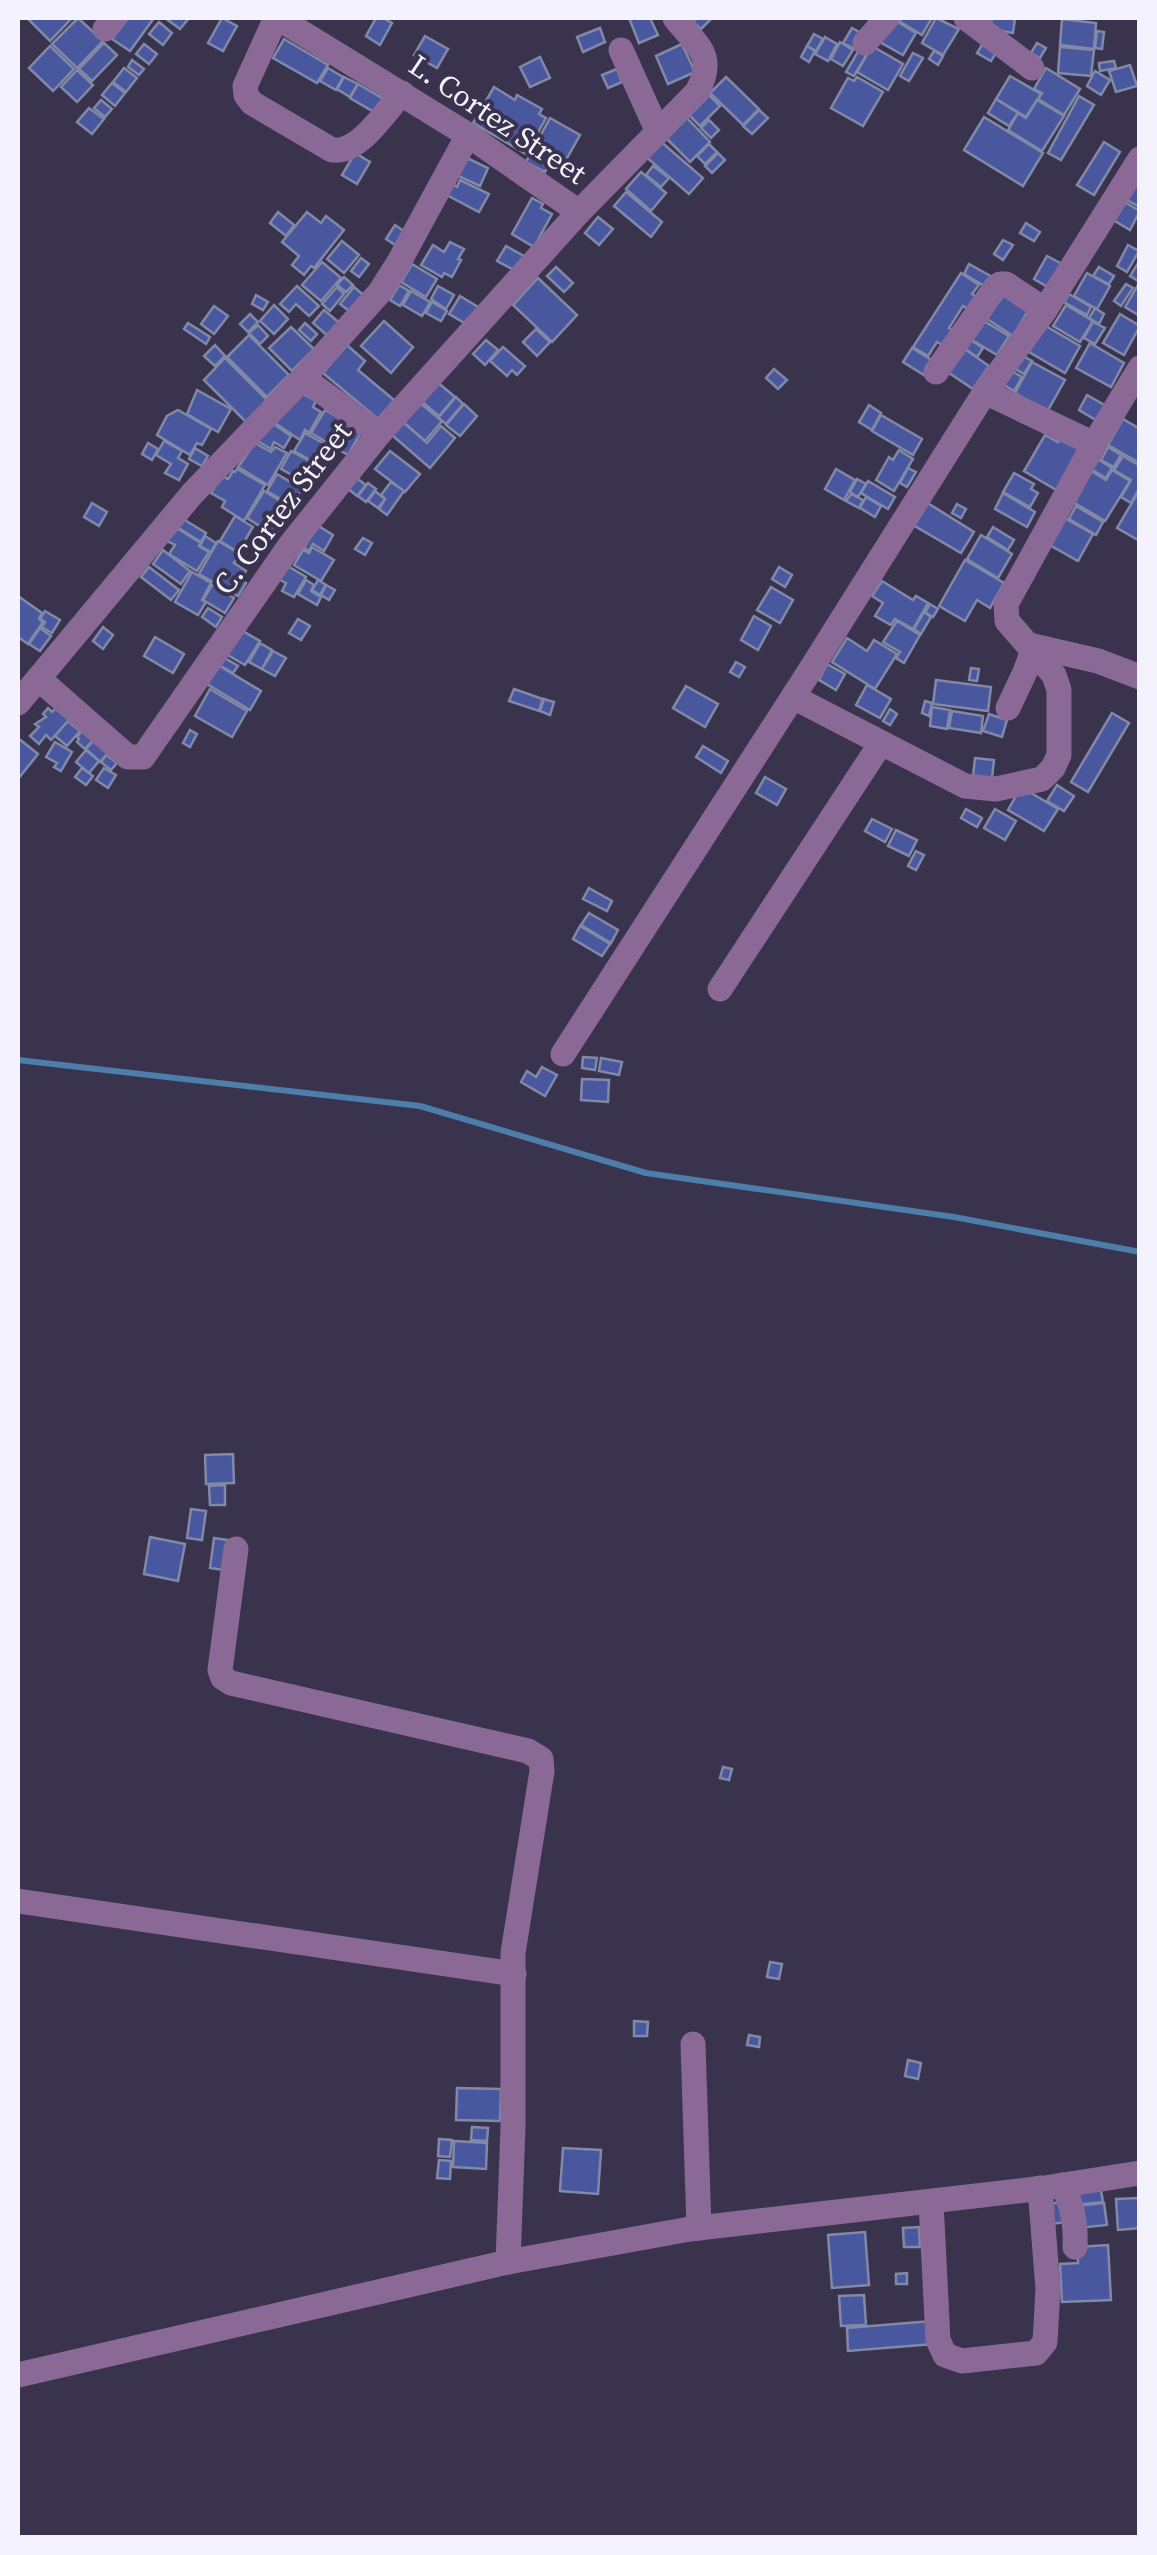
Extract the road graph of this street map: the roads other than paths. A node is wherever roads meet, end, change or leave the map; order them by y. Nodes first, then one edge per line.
1 (277, 18) edge
2 (675, 18) edge
3 (887, 18) edge
4 (966, 18) edge
5 (865, 43) dead end
6 (621, 50) dead end
7 (1032, 68) dead end
8 (402, 93) junction
9 (658, 132) junction
10 (468, 136) junction
11 (1140, 159) edge
12 (579, 212) junction
13 (1045, 310) junction
14 (1140, 368) edge
15 (936, 372) dead end
16 (303, 378) junction
17 (985, 392) junction
18 (379, 434) junction
19 (1094, 444) junction
20 (1031, 648) junction
21 (1140, 677) edge
22 (38, 679) junction
23 (793, 697) junction
24 (18, 703) edge
25 (1008, 708) dead end
26 (882, 743) junction
27 (720, 988) dead end
28 (563, 1054) dead end
29 (236, 1549) dead end
30 (18, 1900) edge
31 (514, 1974) junction
32 (693, 2044) dead end
33 (1140, 2173) edge
34 (1051, 2187) junction
35 (931, 2202) junction
36 (699, 2228) junction
37 (1075, 2246) dead end
38 (508, 2262) junction
39 (18, 2375) edge

1 - 8 street, L. Cortez Street
1 - 8 street
2 - 9 street, C. Cortez Street
3 - 5 street
4 - 7 street
6 - 9 street
8 - 10 street, L. Cortez Street
9 - 12 street, C. Cortez Street
10 - 12 street, L. Cortez Street
10 - 16 street
11 - 13 street
12 - 18 street, C. Cortez Street
13 - 15 street
13 - 17 street
14 - 19 street
16 - 18 street
16 - 22 street
17 - 19 street
17 - 23 street
18 - 22 street, C. Cortez Street
19 - 20 street
20 - 21 street
20 - 25 street
20 - 26 street
22 - 24 street
23 - 26 street
23 - 28 street
26 - 27 street
29 - 31 street
30 - 31 street
31 - 38 street
32 - 36 street
33 - 34 street
34 - 35 street
34 - 35 street
34 - 37 street
35 - 36 street
36 - 38 street
38 - 39 street

